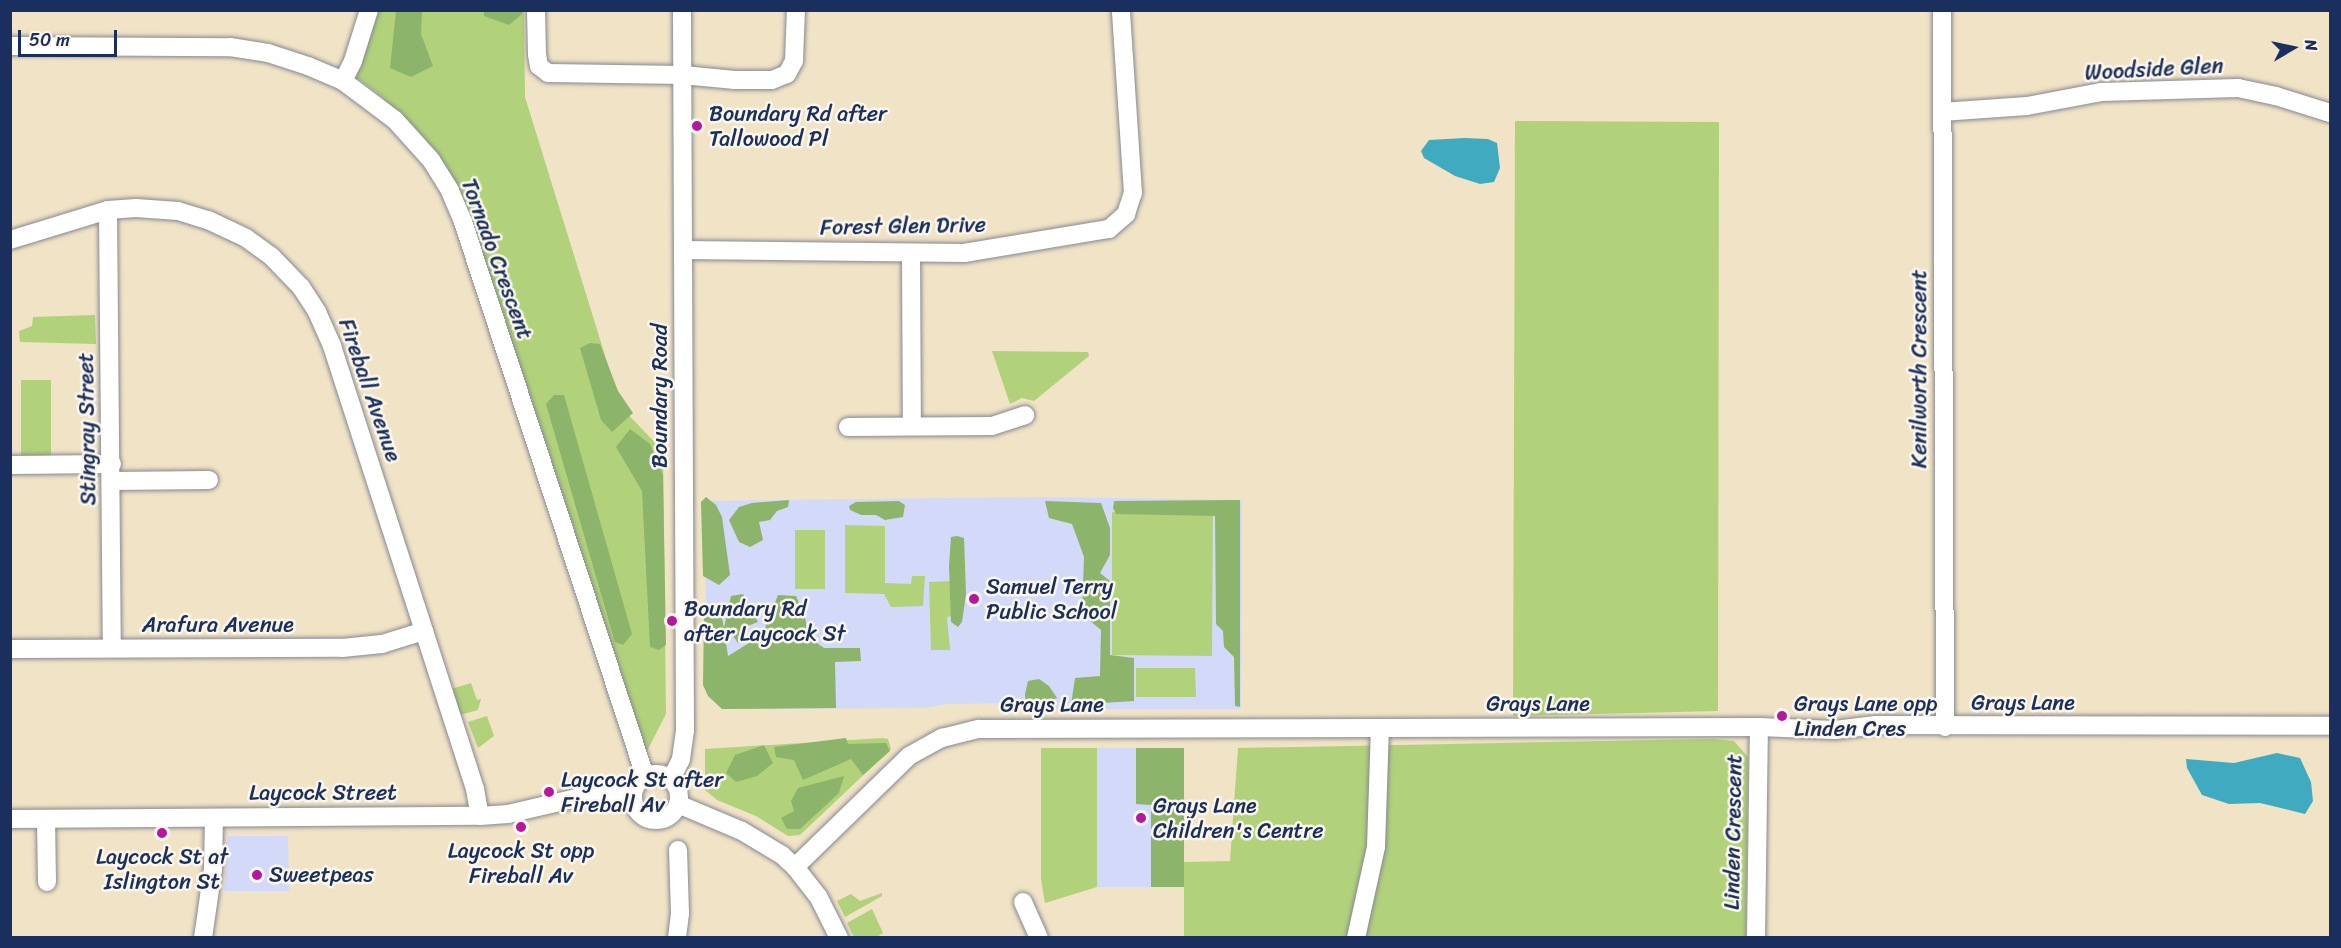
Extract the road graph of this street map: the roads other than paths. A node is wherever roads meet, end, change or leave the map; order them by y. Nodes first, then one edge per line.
1 (369, 10) edge
2 (536, 10) edge
3 (682, 10) edge
4 (796, 10) edge
5 (1120, 10) edge
6 (1942, 10) edge
7 (10, 46) edge
8 (683, 75) junction
9 (343, 81) junction
10 (1942, 112) junction
11 (2331, 113) edge
12 (108, 210) junction
13 (10, 240) edge
14 (684, 250) junction
15 (911, 254) junction
16 (1025, 415) dead end
17 (912, 426) junction
18 (848, 427) dead end
19 (10, 465) edge
20 (112, 472) junction
21 (209, 480) dead end
22 (424, 631) junction
23 (10, 648) edge
24 (112, 648) junction
25 (2331, 726) edge
26 (1759, 727) junction
27 (1945, 727) junction
28 (1380, 729) junction
29 (645, 776) junction
30 (671, 779) junction
31 (633, 793) junction
32 (678, 804) junction
33 (480, 816) junction
34 (214, 818) junction
35 (10, 819) edge
36 (46, 819) junction
37 (678, 850) dead end
38 (795, 867) junction
39 (47, 882) dead end
40 (1023, 902) dead end
41 (203, 938) edge
42 (677, 938) edge
43 (839, 938) edge
44 (1039, 938) edge
45 (1356, 938) edge
46 (1756, 938) edge

1 - 9 street
2 - 8 street
3 - 8 street, Boundary Road
4 - 8 street
5 - 15 street, Forest Glen Drive
6 - 10 street, Kenilworth Crescent
7 - 9 street, Tornado Crescent
8 - 14 street, Boundary Road
9 - 29 street, Tornado Crescent
10 - 11 street, Woodside Glen
10 - 27 street, Kenilworth Crescent
12 - 13 street, Fireball Avenue
12 - 20 street, Stingray Street
12 - 22 street, Fireball Avenue
14 - 15 street, Forest Glen Drive
14 - 30 street, Boundary Road
15 - 17 street
16 - 17 street
17 - 18 street
19 - 20 street
20 - 21 street
20 - 24 street, Stingray Street
22 - 24 street, Arafura Avenue
22 - 33 street, Fireball Avenue
23 - 24 street, Arafura Avenue
25 - 27 street, Grays Lane
26 - 27 street, Grays Lane
26 - 28 street, Grays Lane
26 - 46 street, Linden Crescent
28 - 38 street, Grays Lane
28 - 45 street
29 - 30 street
29 - 31 street
30 - 32 street
31 - 32 street
31 - 33 street, Laycock Street
32 - 38 street
33 - 34 street, Laycock Street
34 - 36 street, Laycock Street
34 - 41 street
35 - 36 street, Laycock Street
36 - 39 street
37 - 42 street
38 - 43 street
40 - 44 street

